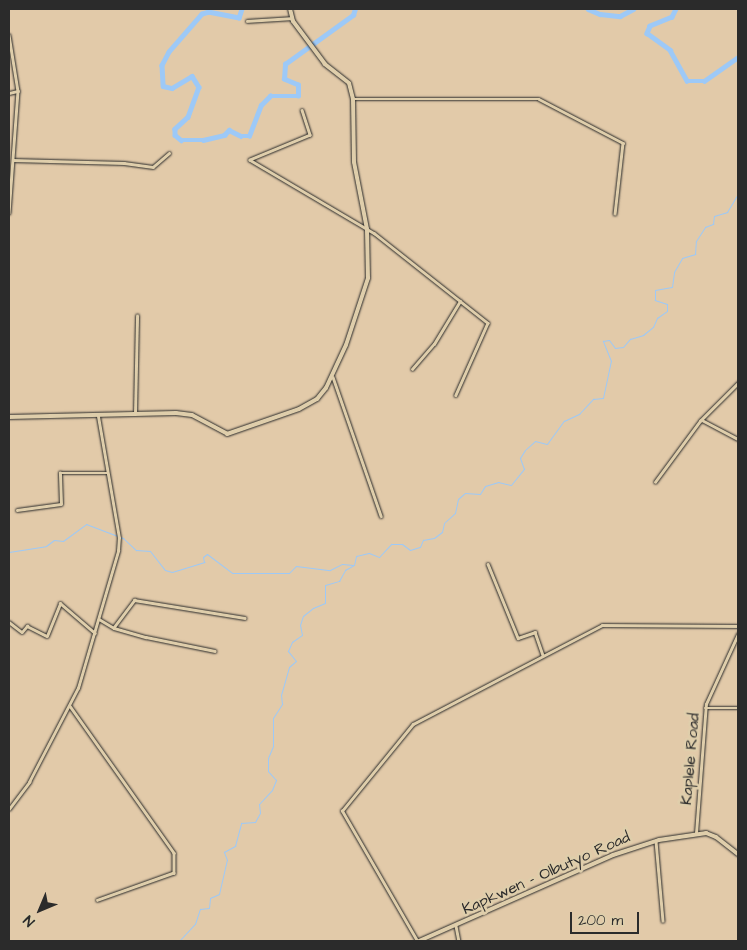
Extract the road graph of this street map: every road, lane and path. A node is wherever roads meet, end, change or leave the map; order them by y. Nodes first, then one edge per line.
1 (290, 9) edge
2 (292, 18) junction
3 (247, 21) dead end
4 (9, 34) edge
5 (18, 91) junction
6 (9, 93) edge
7 (354, 99) junction
8 (302, 110) dead end
9 (169, 153) dead end
10 (13, 160) junction
11 (9, 213) edge
12 (615, 214) dead end
13 (366, 229) junction
14 (460, 301) junction
15 (137, 316) dead end
16 (412, 369) dead end
17 (333, 377) junction
18 (738, 384) edge
19 (456, 396) dead end
20 (134, 414) junction
21 (9, 416) edge
22 (98, 416) junction
23 (701, 420) junction
24 (738, 439) edge
25 (107, 473) junction
26 (655, 482) dead end
27 (17, 510) dead end
28 (381, 516) dead end
29 (488, 564) dead end
30 (245, 618) dead end
31 (99, 619) junction
32 (9, 622) edge
33 (738, 626) edge
34 (114, 627) junction
35 (95, 633) junction
36 (738, 634) edge
37 (215, 651) dead end
38 (543, 655) junction
39 (70, 706) junction
40 (705, 708) junction
41 (738, 708) edge
42 (9, 809) edge
43 (696, 833) junction
44 (656, 841) junction
45 (738, 854) edge
46 (98, 900) dead end
47 (663, 921) dead end
48 (456, 926) junction
49 (418, 941) edge
50 (459, 941) edge

1 - 2 street
2 - 3 street
2 - 7 street
4 - 5 street
5 - 6 street
5 - 10 street
7 - 12 street
7 - 13 street
8 - 13 street
9 - 10 street
10 - 11 street
13 - 14 street
13 - 17 street
14 - 16 street
14 - 19 street
15 - 20 street
17 - 20 street
17 - 28 street
18 - 23 street
20 - 22 street
21 - 22 street
22 - 25 street
23 - 24 street
23 - 26 street
25 - 27 street
25 - 31 street
29 - 38 street
30 - 34 street
31 - 34 street
31 - 35 street
32 - 35 street
33 - 38 street
34 - 37 street
35 - 39 street
36 - 40 street, Kaplele Road
38 - 49 street
39 - 42 street
39 - 46 street
40 - 41 street
40 - 43 street, Kaplele Road
43 - 44 street, Kapkwen - Olbutyo Road
43 - 45 street, Kapkwen - Olbutyo Road
44 - 47 street
44 - 48 street, Kapkwen - Olbutyo Road
48 - 49 street, Kapkwen - Olbutyo Road
48 - 50 street

